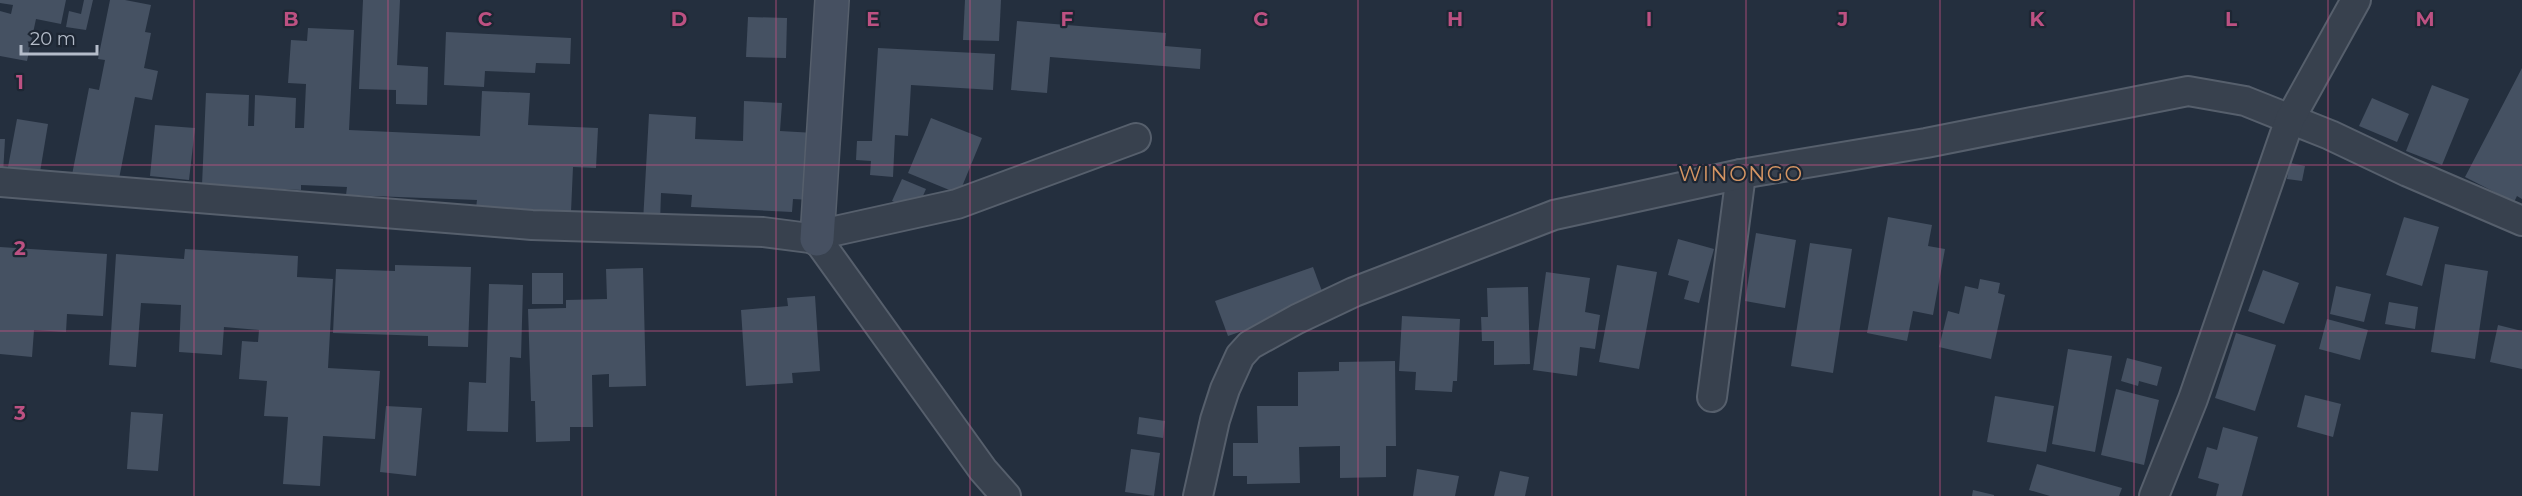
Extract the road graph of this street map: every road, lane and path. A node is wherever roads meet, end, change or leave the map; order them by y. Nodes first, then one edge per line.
1 (831, 0) edge
2 (2356, 0) edge
3 (2290, 119) junction
4 (1136, 138) dead end
5 (1741, 174) junction
6 (0, 182) edge
7 (2522, 221) edge
8 (823, 246) junction
9 (1712, 397) dead end
10 (1006, 496) edge
11 (1198, 496) edge
12 (2154, 496) edge

1 - 8 street
2 - 3 street
3 - 5 street
3 - 7 street
3 - 12 street
4 - 8 street
5 - 9 street
5 - 11 street
6 - 8 street
8 - 10 street

